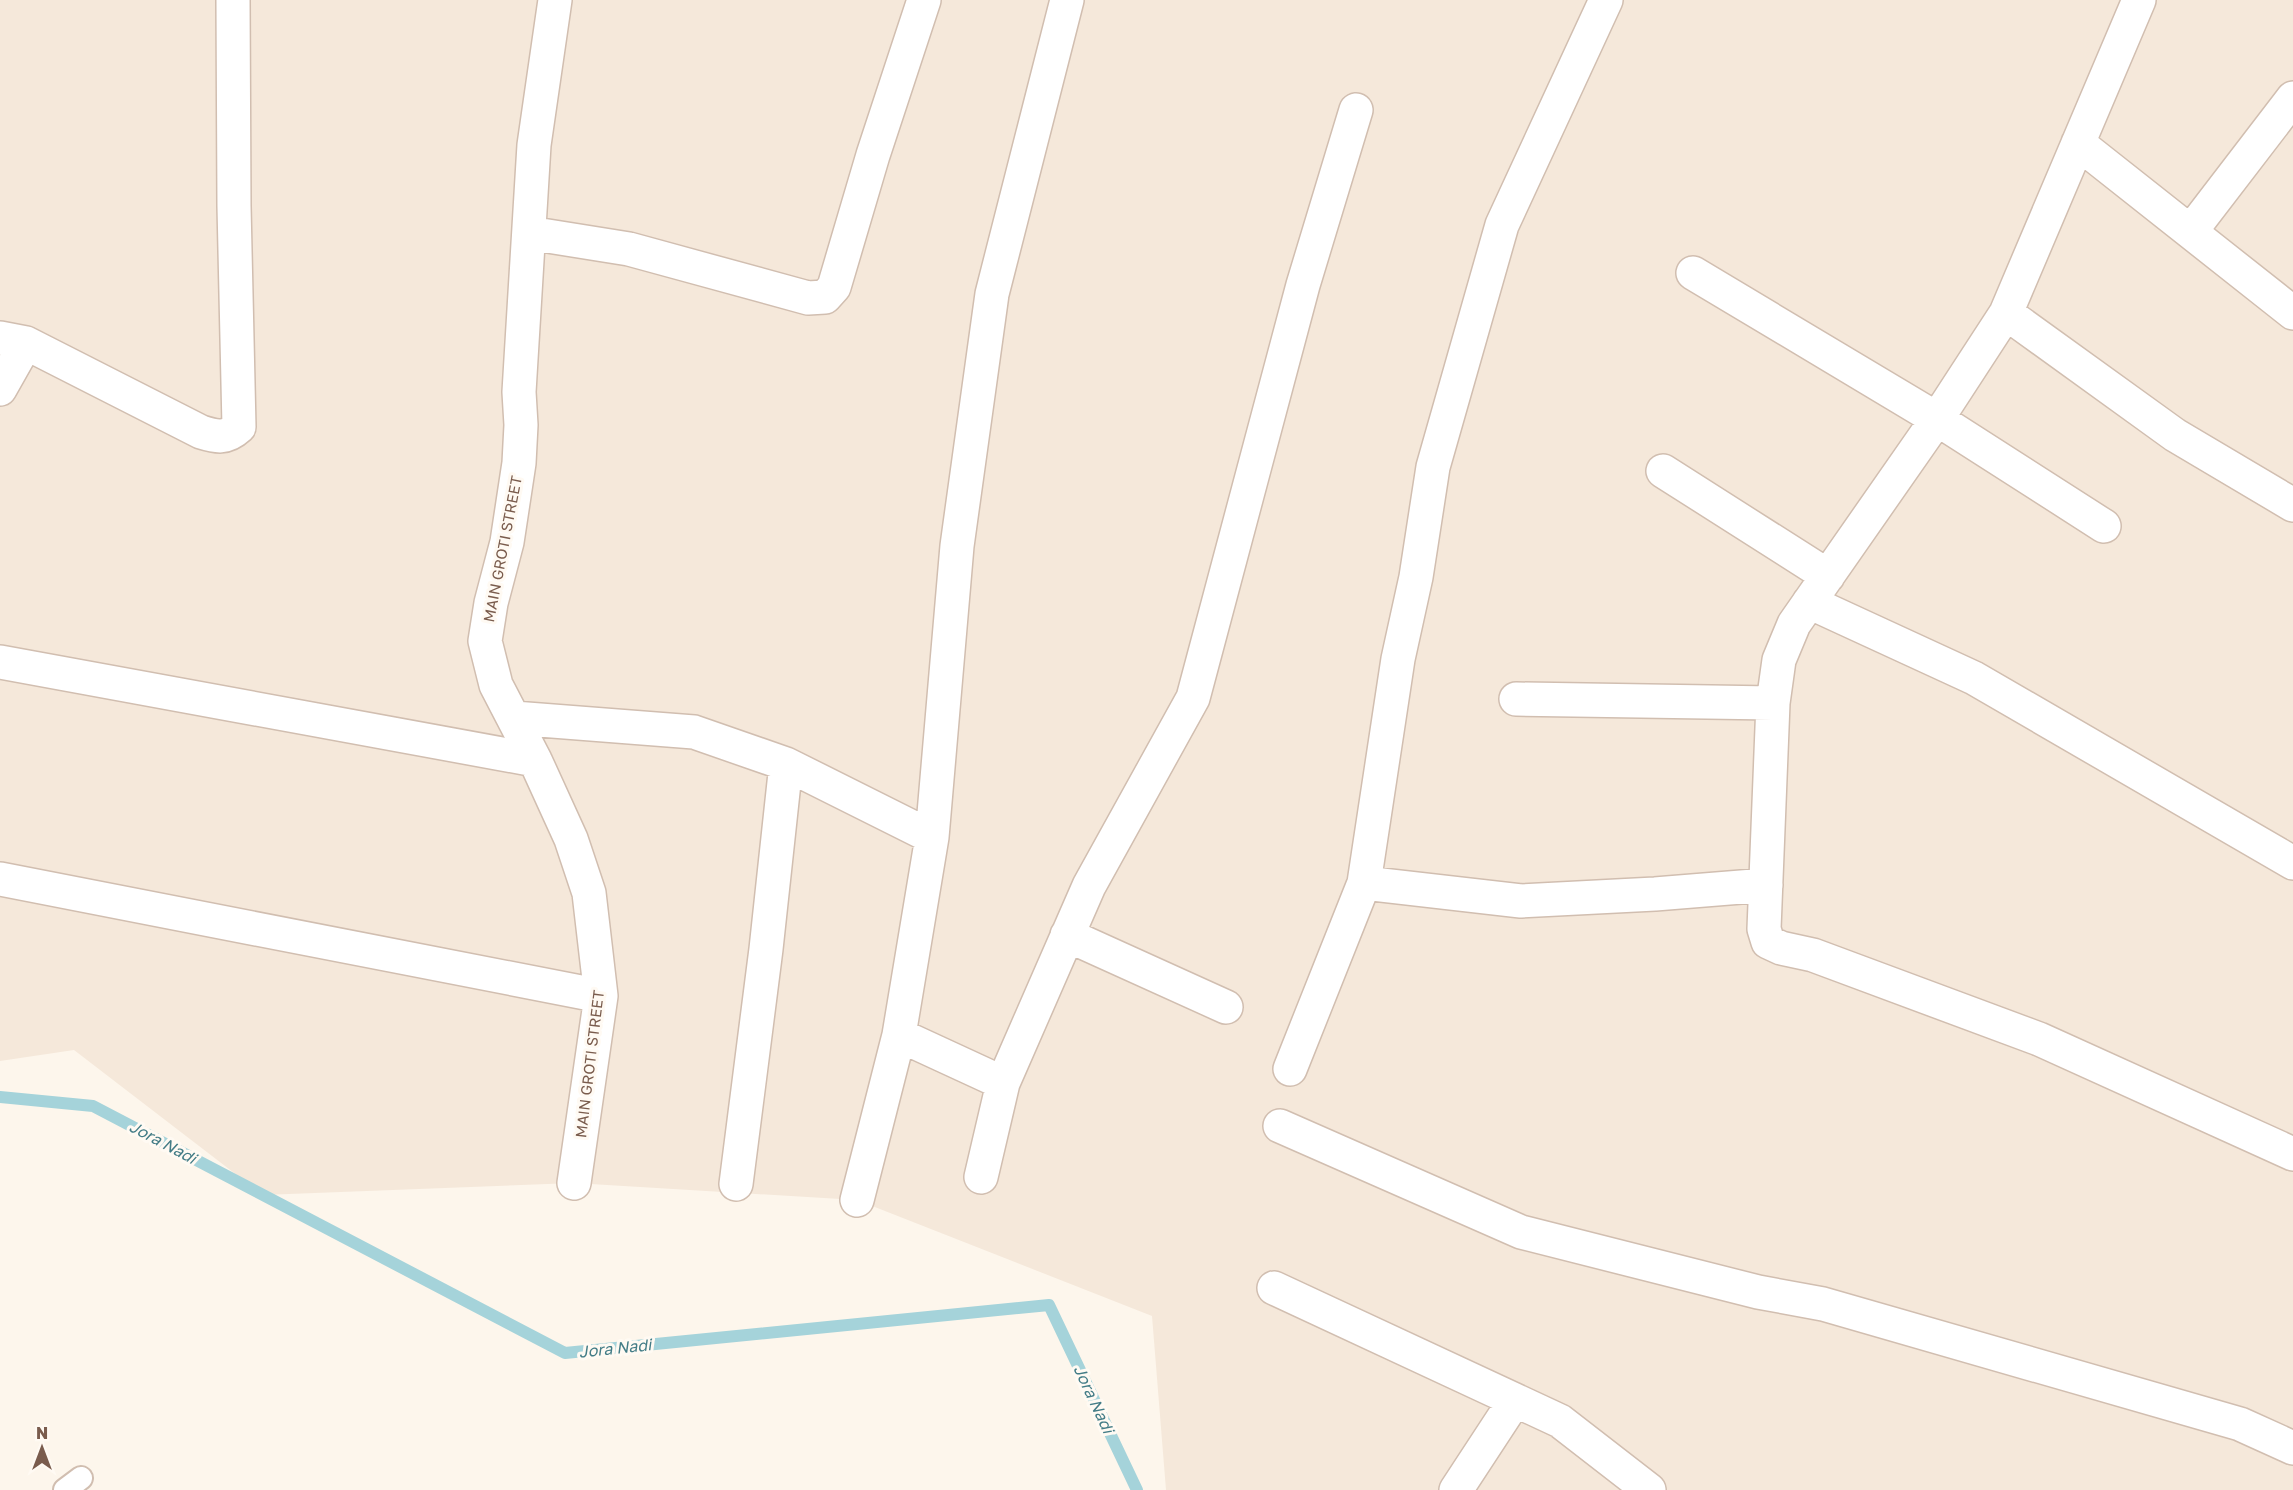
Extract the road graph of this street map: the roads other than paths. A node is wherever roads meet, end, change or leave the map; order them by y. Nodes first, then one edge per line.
1 (233, 0) edge
2 (555, 0) edge
3 (924, 0) edge
4 (1067, 0) edge
5 (1606, 0) edge
6 (2139, 0) edge
7 (2293, 98) edge
8 (1356, 110) dead end
9 (2079, 143) junction
10 (2191, 231) junction
11 (529, 233) junction
12 (1693, 273) dead end
13 (2006, 313) junction
14 (2293, 313) edge
15 (13, 341) edge
16 (0, 389) edge
17 (1936, 419) junction
18 (1663, 471) dead end
19 (2293, 505) edge
20 (2104, 526) dead end
21 (1819, 589) junction
22 (0, 662) edge
23 (1516, 699) dead end
24 (1773, 703) junction
25 (514, 718) junction
26 (535, 760) junction
27 (786, 764) junction
28 (932, 837) junction
29 (2293, 862) edge
30 (0, 879) edge
31 (1364, 883) junction
32 (1766, 885) junction
33 (1067, 935) junction
34 (601, 996) junction
35 (1226, 1007) dead end
36 (899, 1035) junction
37 (1290, 1069) dead end
38 (1003, 1083) junction
39 (1280, 1126) dead end
40 (2293, 1154) edge
41 (981, 1177) dead end
42 (574, 1183) dead end
43 (736, 1184) dead end
44 (856, 1200) dead end
45 (1274, 1288) dead end
46 (1515, 1400) junction
47 (2293, 1448) edge
48 (1456, 1490) edge
49 (1650, 1490) edge

1 - 15 street
2 - 11 street, MAIN GROTI STREET
3 - 11 street
4 - 28 street
5 - 31 street
6 - 9 street
7 - 10 street
8 - 33 street
9 - 10 street
9 - 13 street
10 - 14 street
11 - 25 street, MAIN GROTI STREET
12 - 17 street
13 - 17 street
13 - 19 street
15 - 16 street
17 - 20 street
17 - 21 street
18 - 21 street
21 - 24 street
21 - 29 street
22 - 26 street
23 - 24 street
24 - 32 street
25 - 26 street, MAIN GROTI STREET
25 - 27 street
26 - 34 street, MAIN GROTI STREET
27 - 28 street
27 - 43 street
28 - 36 street
30 - 34 street
31 - 32 street
31 - 37 street
32 - 40 street
33 - 35 street
33 - 38 street
34 - 42 street, MAIN GROTI STREET
36 - 38 street
36 - 44 street
38 - 41 street
39 - 47 street
45 - 46 street
46 - 48 street
46 - 49 street

